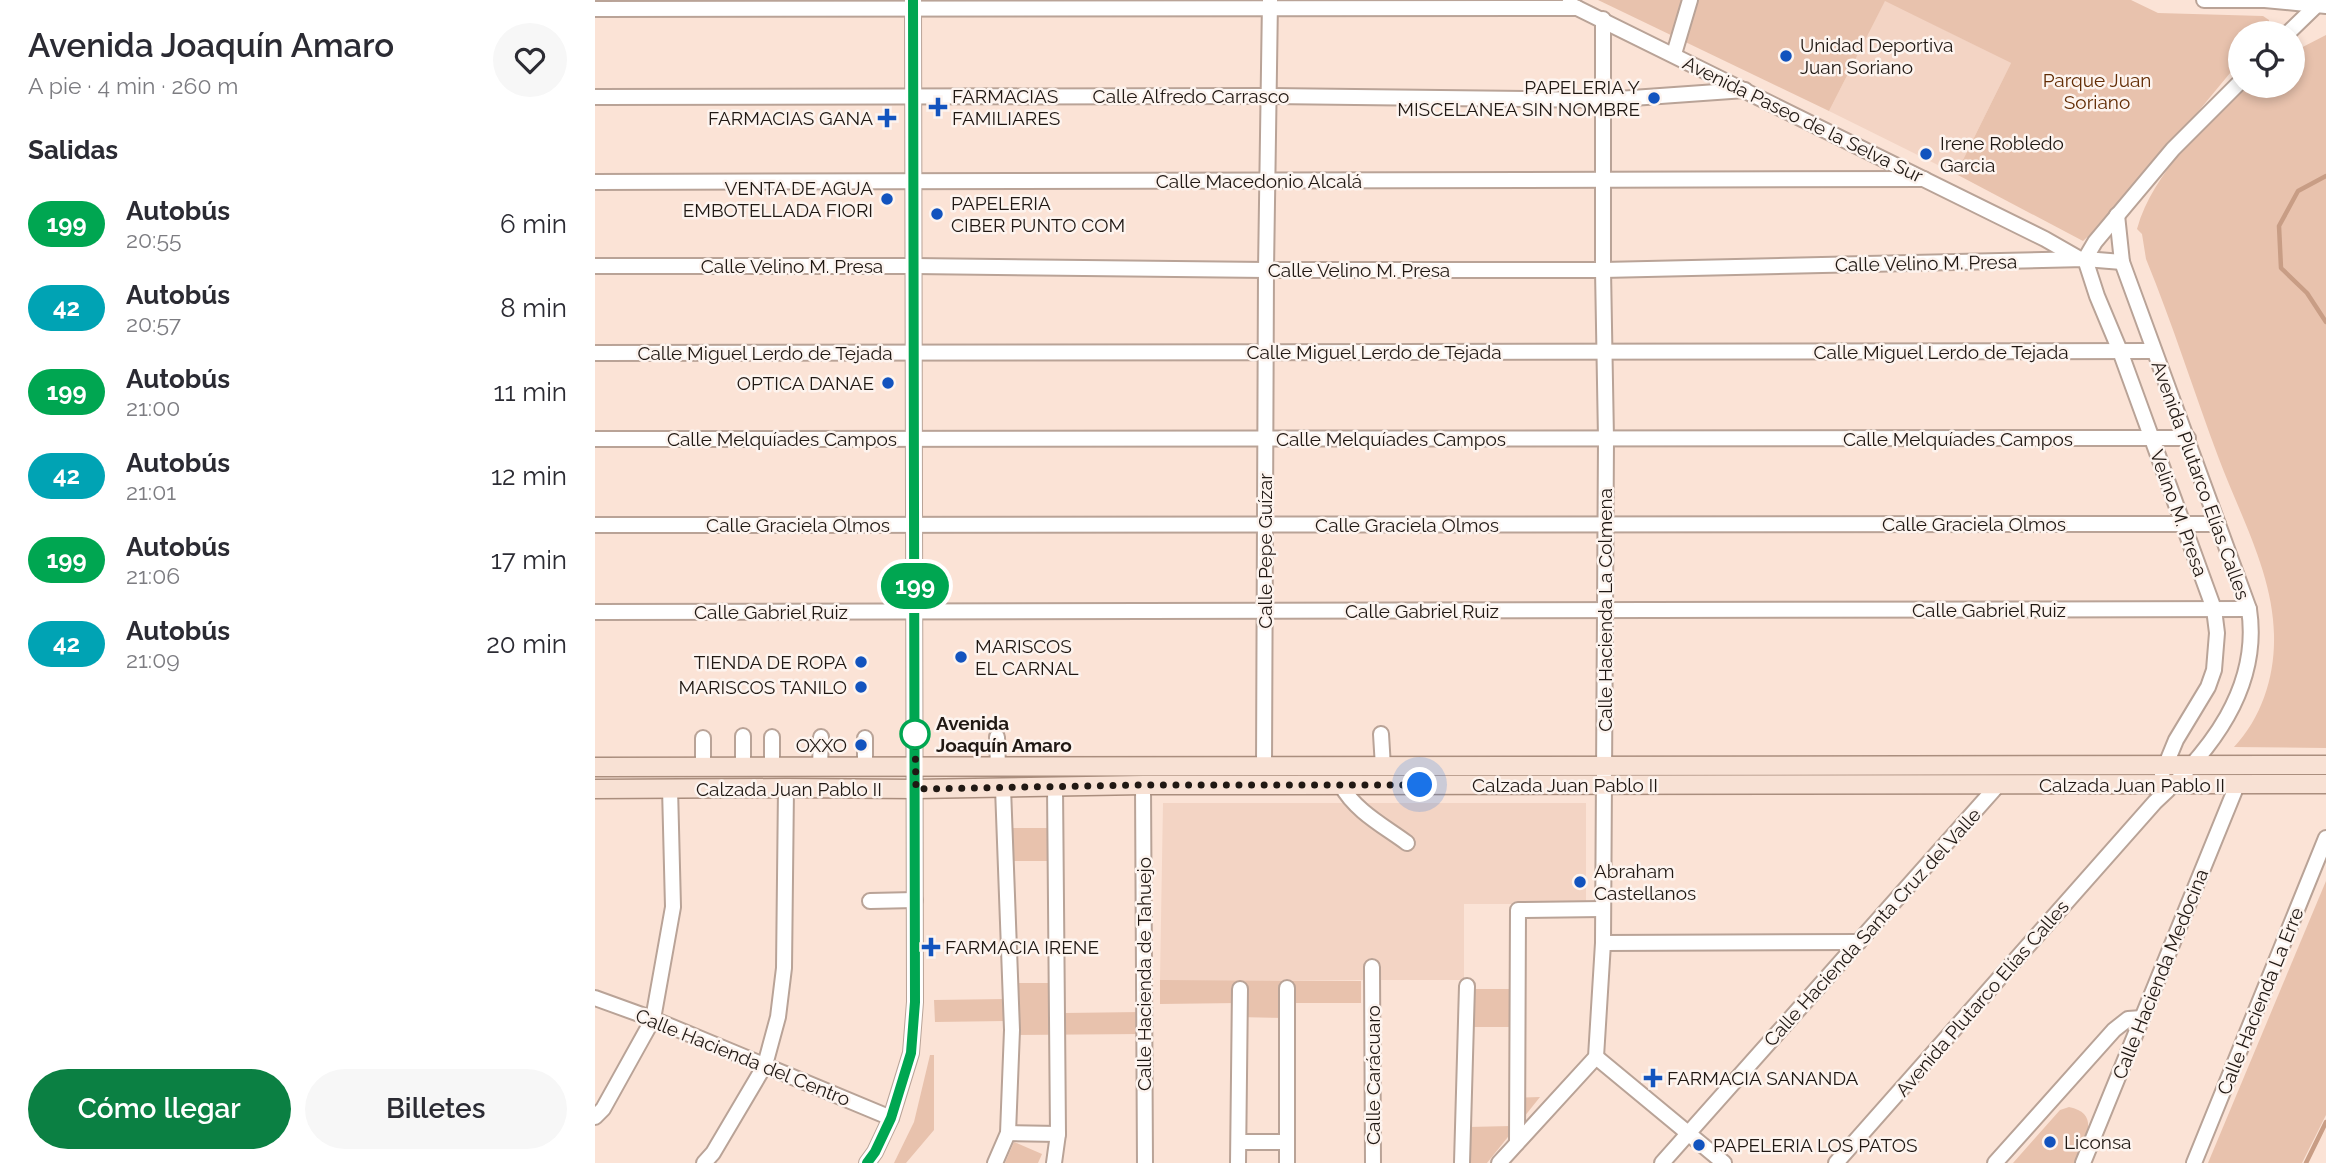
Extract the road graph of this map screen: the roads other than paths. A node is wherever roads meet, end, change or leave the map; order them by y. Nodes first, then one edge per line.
1 (1562, 0) edge
2 (1690, 0) edge
3 (2204, 0) edge
4 (2286, 1) edge
5 (1270, 4) edge
6 (2322, 4) edge
7 (913, 5) edge
8 (1577, 8) junction
9 (595, 9) edge
10 (1603, 19) junction
11 (2302, 21) edge
12 (1674, 54) junction
13 (1745, 90) junction
14 (2228, 94) edge
15 (1269, 96) junction
16 (595, 97) edge
17 (913, 97) junction
18 (1604, 100) junction
19 (1924, 178) junction
20 (1269, 181) junction
21 (1605, 181) junction
22 (595, 182) edge
23 (913, 182) junction
24 (2117, 215) junction
25 (2083, 259) junction
26 (2122, 262) junction
27 (913, 266) junction
28 (595, 267) edge
29 (1266, 270) junction
30 (1603, 270) junction
31 (2154, 351) junction
32 (1267, 352) junction
33 (1606, 352) junction
34 (2120, 352) junction
35 (595, 353) edge
36 (914, 353) junction
37 (595, 439) edge
38 (914, 439) junction
39 (1266, 439) junction
40 (1607, 439) junction
41 (2152, 439) junction
42 (2188, 439) junction
43 (1606, 524) junction
44 (2183, 524) junction
45 (2218, 524) junction
46 (595, 525) edge
47 (914, 525) junction
48 (1266, 525) junction
49 (2214, 609) junction
50 (2249, 609) junction
51 (1605, 610) junction
52 (1265, 611) junction
53 (595, 612) edge
54 (915, 612) junction
55 (1381, 734) dead end
56 (743, 736) dead end
57 (772, 737) dead end
58 (821, 737) dead end
59 (997, 737) dead end
60 (703, 738) dead end
61 (865, 738) dead end
62 (2191, 765) junction
63 (2326, 765) edge
64 (1383, 766) junction
65 (1604, 766) junction
66 (2165, 766) junction
67 (595, 767) edge
68 (703, 767) junction
69 (743, 767) junction
70 (772, 767) junction
71 (820, 767) junction
72 (866, 767) junction
73 (915, 767) junction
74 (998, 767) junction
75 (1263, 767) junction
76 (2326, 784) edge
77 (1143, 785) junction
78 (1341, 785) junction
79 (1604, 785) junction
80 (1999, 785) junction
81 (2237, 785) junction
82 (1055, 786) junction
83 (670, 788) junction
84 (786, 788) junction
85 (1003, 788) junction
86 (595, 789) edge
87 (916, 789) junction
88 (2163, 790) junction
89 (2326, 838) edge
90 (1407, 843) dead end
91 (915, 900) junction
92 (870, 901) dead end
93 (1603, 909) junction
94 (1859, 942) junction
95 (1603, 943) junction
96 (1372, 967) dead end
97 (1467, 986) dead end
98 (1287, 988) dead end
99 (1240, 989) dead end
100 (595, 998) edge
101 (2142, 1018) junction
102 (653, 1019) junction
103 (1596, 1057) junction
104 (765, 1065) junction
105 (595, 1117) edge
106 (891, 1118) junction
107 (1008, 1133) junction
108 (1689, 1133) junction
109 (1058, 1135) junction
110 (1239, 1142) junction
111 (1287, 1142) junction
112 (1517, 1143) junction
113 (704, 1163) edge
114 (867, 1163) edge
115 (995, 1163) edge
116 (1054, 1163) edge
117 (1145, 1163) edge
118 (1238, 1163) edge
119 (1287, 1163) edge
120 (1373, 1163) edge
121 (1462, 1163) edge
122 (1499, 1163) edge
123 (1662, 1163) edge
124 (1724, 1163) edge
125 (1836, 1163) edge
126 (1995, 1163) edge
127 (2083, 1163) edge
128 (2194, 1163) edge

1 - 8 street, Avenida Paseo de la Selva Sur
2 - 12 street
3 - 4 street
4 - 6 street
5 - 7 street
5 - 8 street
5 - 15 street, Calle Pepe Guízar
6 - 11 street
7 - 9 street
7 - 17 street
8 - 10 street, Avenida Paseo de la Selva Sur
10 - 12 street, Avenida Paseo de la Selva Sur
10 - 18 street, Calle Hacienda La Colmena
12 - 13 street, Avenida Paseo de la Selva Sur
13 - 18 street, Calle Alfredo Carrasco
13 - 19 street, Avenida Paseo de la Selva Sur
14 - 24 street
15 - 17 street, Calle Alfredo Carrasco
15 - 18 street, Calle Alfredo Carrasco
15 - 20 street, Calle Pepe Guízar
16 - 17 street, Calle Alfredo Carrasco
17 - 23 street
18 - 21 street, Calle Hacienda La Colmena
19 - 21 street, Calle Macedonio Alcalá
19 - 25 street, Avenida Paseo de la Selva Sur
20 - 21 street, Calle Macedonio Alcalá
20 - 23 street, Calle Macedonio Alcalá
20 - 29 street, Calle Pepe Guízar
21 - 30 street, Calle Hacienda La Colmena
22 - 23 street, Calle Macedonio Alcalá
23 - 27 street
24 - 25 street
24 - 26 street, Avenida Plutarco Elías Calles
25 - 26 street, Calle Velino M. Presa
25 - 30 street, Calle Velino M. Presa
25 - 34 street, Velino M. Presa
26 - 31 street, Avenida Plutarco Elías Calles
27 - 28 street, Calle Velino M. Presa
27 - 29 street, Calle Velino M. Presa
27 - 36 street
29 - 30 street, Calle Velino M. Presa
29 - 32 street, Calle Pepe Guízar
30 - 33 street, Calle Hacienda La Colmena
31 - 34 street, Calle Miguel Lerdo de Tejada
31 - 42 street, Avenida Plutarco Elías Calles
32 - 33 street, Calle Miguel Lerdo de Tejada
32 - 36 street, Calle Miguel Lerdo de Tejada
32 - 39 street, Calle Pepe Guízar
33 - 34 street, Calle Miguel Lerdo de Tejada
33 - 40 street, Calle Hacienda La Colmena
34 - 41 street, Velino M. Presa
35 - 36 street, Calle Miguel Lerdo de Tejada
36 - 38 street
37 - 38 street, Calle Melquíades Campos
38 - 39 street, Calle Melquíades Campos
38 - 47 street
39 - 40 street, Calle Melquíades Campos
39 - 48 street, Calle Pepe Guízar
40 - 41 street, Calle Melquíades Campos
40 - 43 street, Calle Hacienda La Colmena
41 - 42 street, Calle Melquíades Campos
41 - 44 street, Velino M. Presa
42 - 45 street, Avenida Plutarco Elías Calles
43 - 44 street, Calle Graciela Olmos
43 - 48 street, Calle Graciela Olmos
43 - 51 street, Calle Hacienda La Colmena
44 - 45 street, Calle Graciela Olmos
44 - 49 street, Velino M. Presa
45 - 50 street, Avenida Plutarco Elías Calles
46 - 47 street, Calle Graciela Olmos
47 - 48 street, Calle Graciela Olmos
47 - 54 street
48 - 52 street, Calle Pepe Guízar
49 - 50 street, Calle Gabriel Ruiz
49 - 51 street, Calle Gabriel Ruiz
49 - 66 street, Velino M. Presa
50 - 62 street, Avenida Plutarco Elías Calles
51 - 52 street, Calle Gabriel Ruiz
51 - 65 street, Calle Hacienda La Colmena
52 - 54 street, Calle Gabriel Ruiz
52 - 75 street, Calle Pepe Guízar
53 - 54 street, Calle Gabriel Ruiz
54 - 73 street
55 - 64 street
56 - 69 street
57 - 70 street
58 - 71 street
59 - 74 street
60 - 68 street
61 - 72 street
62 - 63 main road, Calzada Juan Pablo II
62 - 66 main road, Calzada Juan Pablo II
62 - 88 street, Avenida Plutarco Elías Calles
64 - 65 main road, Calzada Juan Pablo II
64 - 75 main road, Calzada Juan Pablo II
65 - 66 main road, Calzada Juan Pablo II
65 - 79 street, Calle Hacienda La Colmena
66 - 88 street, Avenida Plutarco Elías Calles
67 - 68 main road, Calzada Juan Pablo II
68 - 69 main road, Calzada Juan Pablo II
69 - 70 main road, Calzada Juan Pablo II
70 - 71 main road, Calzada Juan Pablo II
71 - 72 main road, Calzada Juan Pablo II
72 - 73 main road, Calzada Juan Pablo II
73 - 74 main road, Calzada Juan Pablo II
73 - 87 street
74 - 75 main road, Calzada Juan Pablo II
76 - 81 main road, Calzada Juan Pablo II
77 - 78 main road, Calzada Juan Pablo II
77 - 82 main road, Calzada Juan Pablo II
77 - 117 street, Calle Hacienda de Tahuejo
78 - 79 main road, Calzada Juan Pablo II
78 - 90 street
79 - 80 main road, Calzada Juan Pablo II
79 - 93 street, Calle Hacienda La Colmena
80 - 88 main road, Calzada Juan Pablo II
80 - 94 street, Calle Hacienda Santa Cruz del Valle
81 - 88 main road, Calzada Juan Pablo II
81 - 101 street, Calle Hacienda Medocina
82 - 85 main road, Calzada Juan Pablo II
82 - 109 street
83 - 84 main road, Calzada Juan Pablo II
83 - 86 main road, Calzada Juan Pablo II
83 - 102 street
84 - 87 main road, Calzada Juan Pablo II
84 - 104 street
85 - 87 main road, Calzada Juan Pablo II
85 - 107 street
87 - 91 street
88 - 125 street, Avenida Plutarco Elías Calles
89 - 128 street, Calle Hacienda La Erre
91 - 92 street
91 - 106 street
93 - 95 street, Calle Hacienda La Colmena
93 - 112 street
94 - 95 street
94 - 108 street, Calle Hacienda Santa Cruz del Valle
95 - 103 street, Calle Hacienda La Colmena
96 - 120 street, Calle Carácuaro
97 - 121 street
98 - 111 street
99 - 110 street
100 - 102 street, Calle Hacienda del Centro
101 - 126 street
101 - 127 street, Calle Hacienda Medocina
102 - 104 street, Calle Hacienda del Centro
102 - 105 street
103 - 108 street
103 - 112 street
104 - 106 street, Calle Hacienda del Centro
104 - 113 street
106 - 114 street
107 - 109 street
107 - 115 street
108 - 123 street, Calle Hacienda Santa Cruz del Valle
108 - 124 street
109 - 116 street
110 - 111 street
110 - 118 street
111 - 119 street
112 - 122 street

